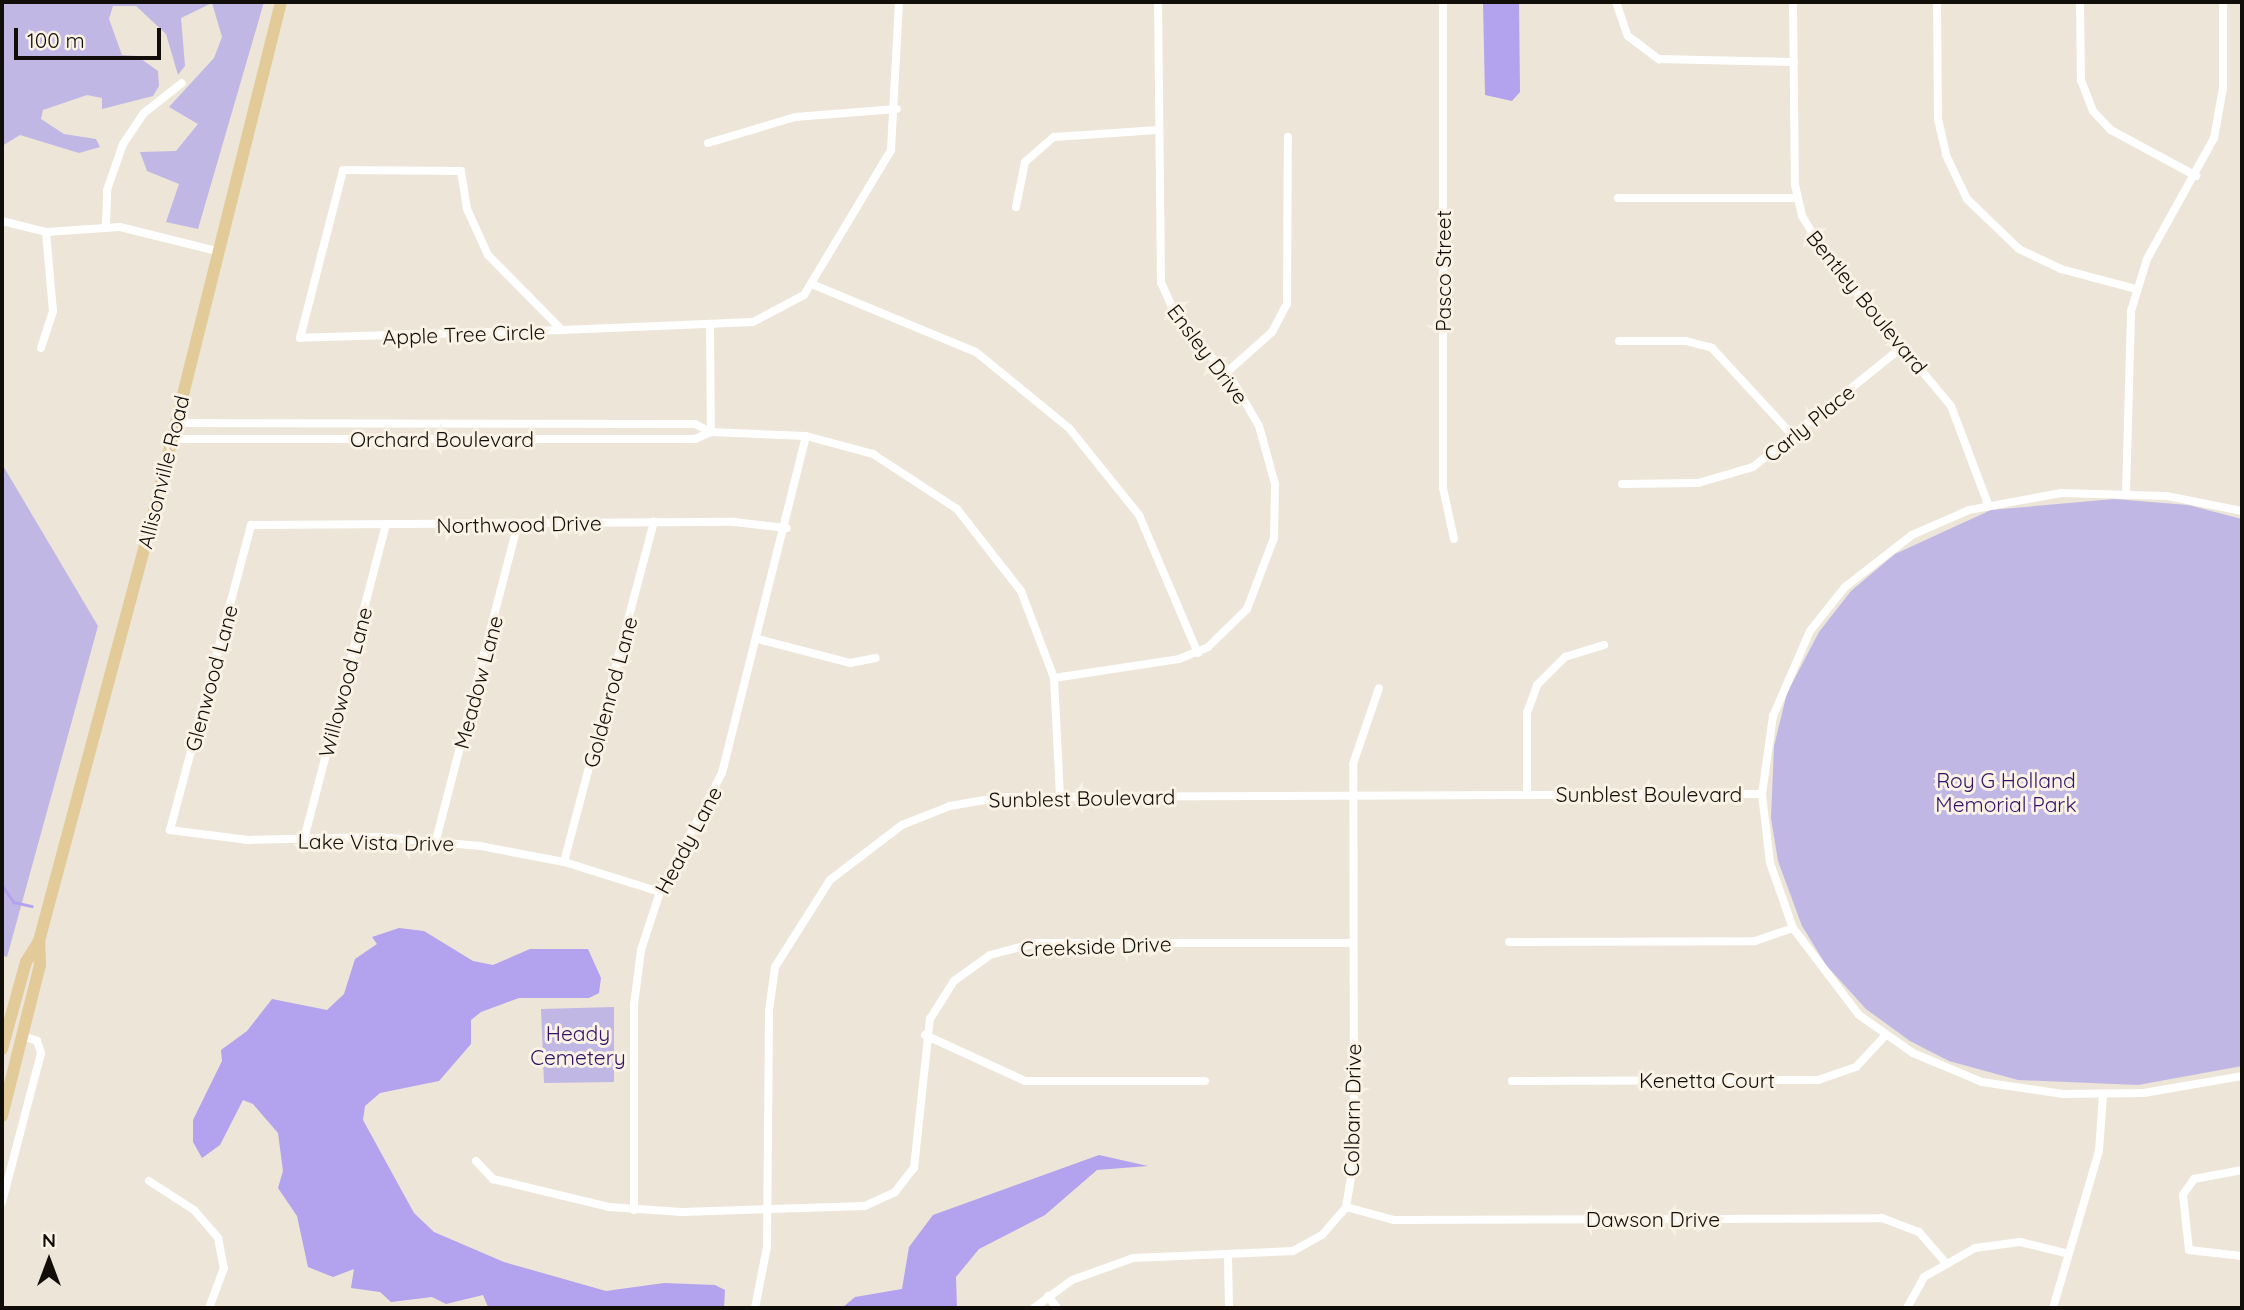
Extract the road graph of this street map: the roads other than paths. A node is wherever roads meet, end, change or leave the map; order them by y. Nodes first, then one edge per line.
1 (281, 2) edge
2 (899, 2) edge
3 (1158, 2) edge
4 (1443, 2) edge
5 (1616, 2) edge
6 (1793, 2) edge
7 (1937, 2) edge
8 (2080, 2) edge
9 (2223, 2) edge
10 (1794, 62) junction
11 (182, 83) dead end
12 (897, 109) junction
13 (1158, 130) junction
14 (1288, 136) dead end
15 (708, 143) dead end
16 (2196, 176) junction
17 (1618, 198) dead end
18 (1796, 198) junction
19 (1016, 207) dead end
20 (2, 221) edge
21 (106, 226) junction
22 (46, 232) junction
23 (216, 251) junction
24 (814, 285) junction
25 (2136, 289) junction
26 (710, 325) junction
27 (562, 330) junction
28 (1619, 341) dead end
29 (1902, 346) junction
30 (41, 348) dead end
31 (1226, 373) junction
32 (176, 423) junction
33 (711, 432) junction
34 (806, 436) junction
35 (1796, 438) junction
36 (171, 439) junction
37 (1622, 484) dead end
38 (2126, 493) junction
39 (1988, 505) junction
40 (2242, 511) edge
41 (654, 522) junction
42 (518, 524) junction
43 (251, 525) joint
44 (386, 525) junction
45 (787, 528) junction
46 (1454, 539) dead end
47 (758, 639) junction
48 (1604, 645) dead end
49 (1198, 653) junction
50 (876, 659) dead end
51 (1054, 678) junction
52 (1379, 688) dead end
53 (1527, 794) junction
54 (1762, 794) junction
55 (1352, 795) junction
56 (1060, 797) junction
57 (170, 830) joint
58 (304, 839) junction
59 (436, 840) junction
60 (564, 862) junction
61 (660, 892) junction
62 (1793, 928) junction
63 (39, 942) junction
64 (1509, 942) dead end
65 (1353, 943) junction
66 (925, 1035) junction
67 (23, 1036) junction
68 (1885, 1036) junction
69 (2, 1049) edge
70 (2242, 1076) edge
71 (1512, 1081) dead end
72 (1205, 1082) dead end
73 (2103, 1095) junction
74 (2, 1116) edge
75 (476, 1161) dead end
76 (2242, 1170) edge
77 (149, 1181) dead end
78 (2, 1202) edge
79 (1346, 1207) junction
80 (768, 1208) junction
81 (634, 1210) junction
82 (2065, 1253) junction
83 (1228, 1256) junction
84 (2242, 1256) edge
85 (1945, 1262) junction
86 (1048, 1296) junction
87 (209, 1308) edge
88 (755, 1308) edge
89 (1034, 1308) edge
90 (1057, 1308) edge
91 (1228, 1308) edge
92 (1907, 1308) edge
93 (2053, 1308) edge

1 - 23 main road, Allisonville Road
2 - 12 street
3 - 13 street, Ensley Drive
4 - 46 street, Pasco Street
5 - 10 street
6 - 10 street, Bentley Boulevard
7 - 25 street
8 - 16 street
9 - 16 street
10 - 18 street, Bentley Boulevard
11 - 21 street
12 - 15 street
12 - 24 street
13 - 19 street
13 - 31 street, Ensley Drive
14 - 31 street
16 - 25 street
17 - 18 street
18 - 29 street, Bentley Boulevard
20 - 22 street
21 - 22 street
21 - 23 street
22 - 30 street
23 - 32 main road, Allisonville Road
24 - 26 street
24 - 49 street
25 - 38 street
26 - 27 street
26 - 33 street
27 - 27 street, Apple Tree Circle
28 - 35 street
29 - 35 street, Carly Place
29 - 39 street, Bentley Boulevard
31 - 49 street, Ensley Drive
32 - 33 street, Orchard Boulevard
32 - 36 main road, Allisonville Road
33 - 34 street, Orchard Boulevard
33 - 36 street, Orchard Boulevard
34 - 45 street, Heady Lane
34 - 51 street, Orchard Boulevard
35 - 37 street, Carly Place
36 - 63 main road, Allisonville Road
38 - 39 street
38 - 40 street
39 - 54 street
41 - 42 street, Northwood Drive
41 - 45 street, Northwood Drive
41 - 60 street, Goldenrod Lane
42 - 44 street, Northwood Drive
42 - 59 street, Meadow Lane
43 - 44 street, Northwood Drive
43 - 57 street, Glenwood Lane
44 - 58 street, Willowood Lane
45 - 47 street, Heady Lane
47 - 50 street
47 - 61 street, Heady Lane
48 - 53 street
49 - 51 street, Ensley Drive
51 - 56 street, Orchard Boulevard
52 - 55 street, Colbarn Drive
53 - 54 street, Sunblest Boulevard
53 - 55 street, Sunblest Boulevard
54 - 62 street
55 - 56 street, Sunblest Boulevard
55 - 65 street, Colbarn Drive
56 - 80 street, Sunblest Boulevard
57 - 58 street, Lake Vista Drive
58 - 59 street, Lake Vista Drive
59 - 60 street, Lake Vista Drive
60 - 61 street, Lake Vista Drive
61 - 81 street, Heady Lane
62 - 64 street
62 - 68 street
63 - 67 main road, Allisonville Road
63 - 69 main road, Allisonville Road
65 - 66 street, Creekside Drive
65 - 79 street, Colbarn Drive
66 - 72 street
66 - 80 street, Creekside Drive
67 - 74 main road, Allisonville Road
67 - 78 street
68 - 71 street, Kenetta Court
68 - 73 street
70 - 73 street
73 - 82 street
75 - 81 street, Creekside Drive
76 - 84 street
77 - 87 street
79 - 83 street, Colbarn Drive
79 - 85 street, Dawson Drive
80 - 81 street, Creekside Drive
80 - 88 street, Sunblest Boulevard
82 - 85 street
82 - 93 street
83 - 86 street, Colbarn Drive
83 - 91 street
85 - 92 street
86 - 89 street, Colbarn Drive
86 - 90 street

